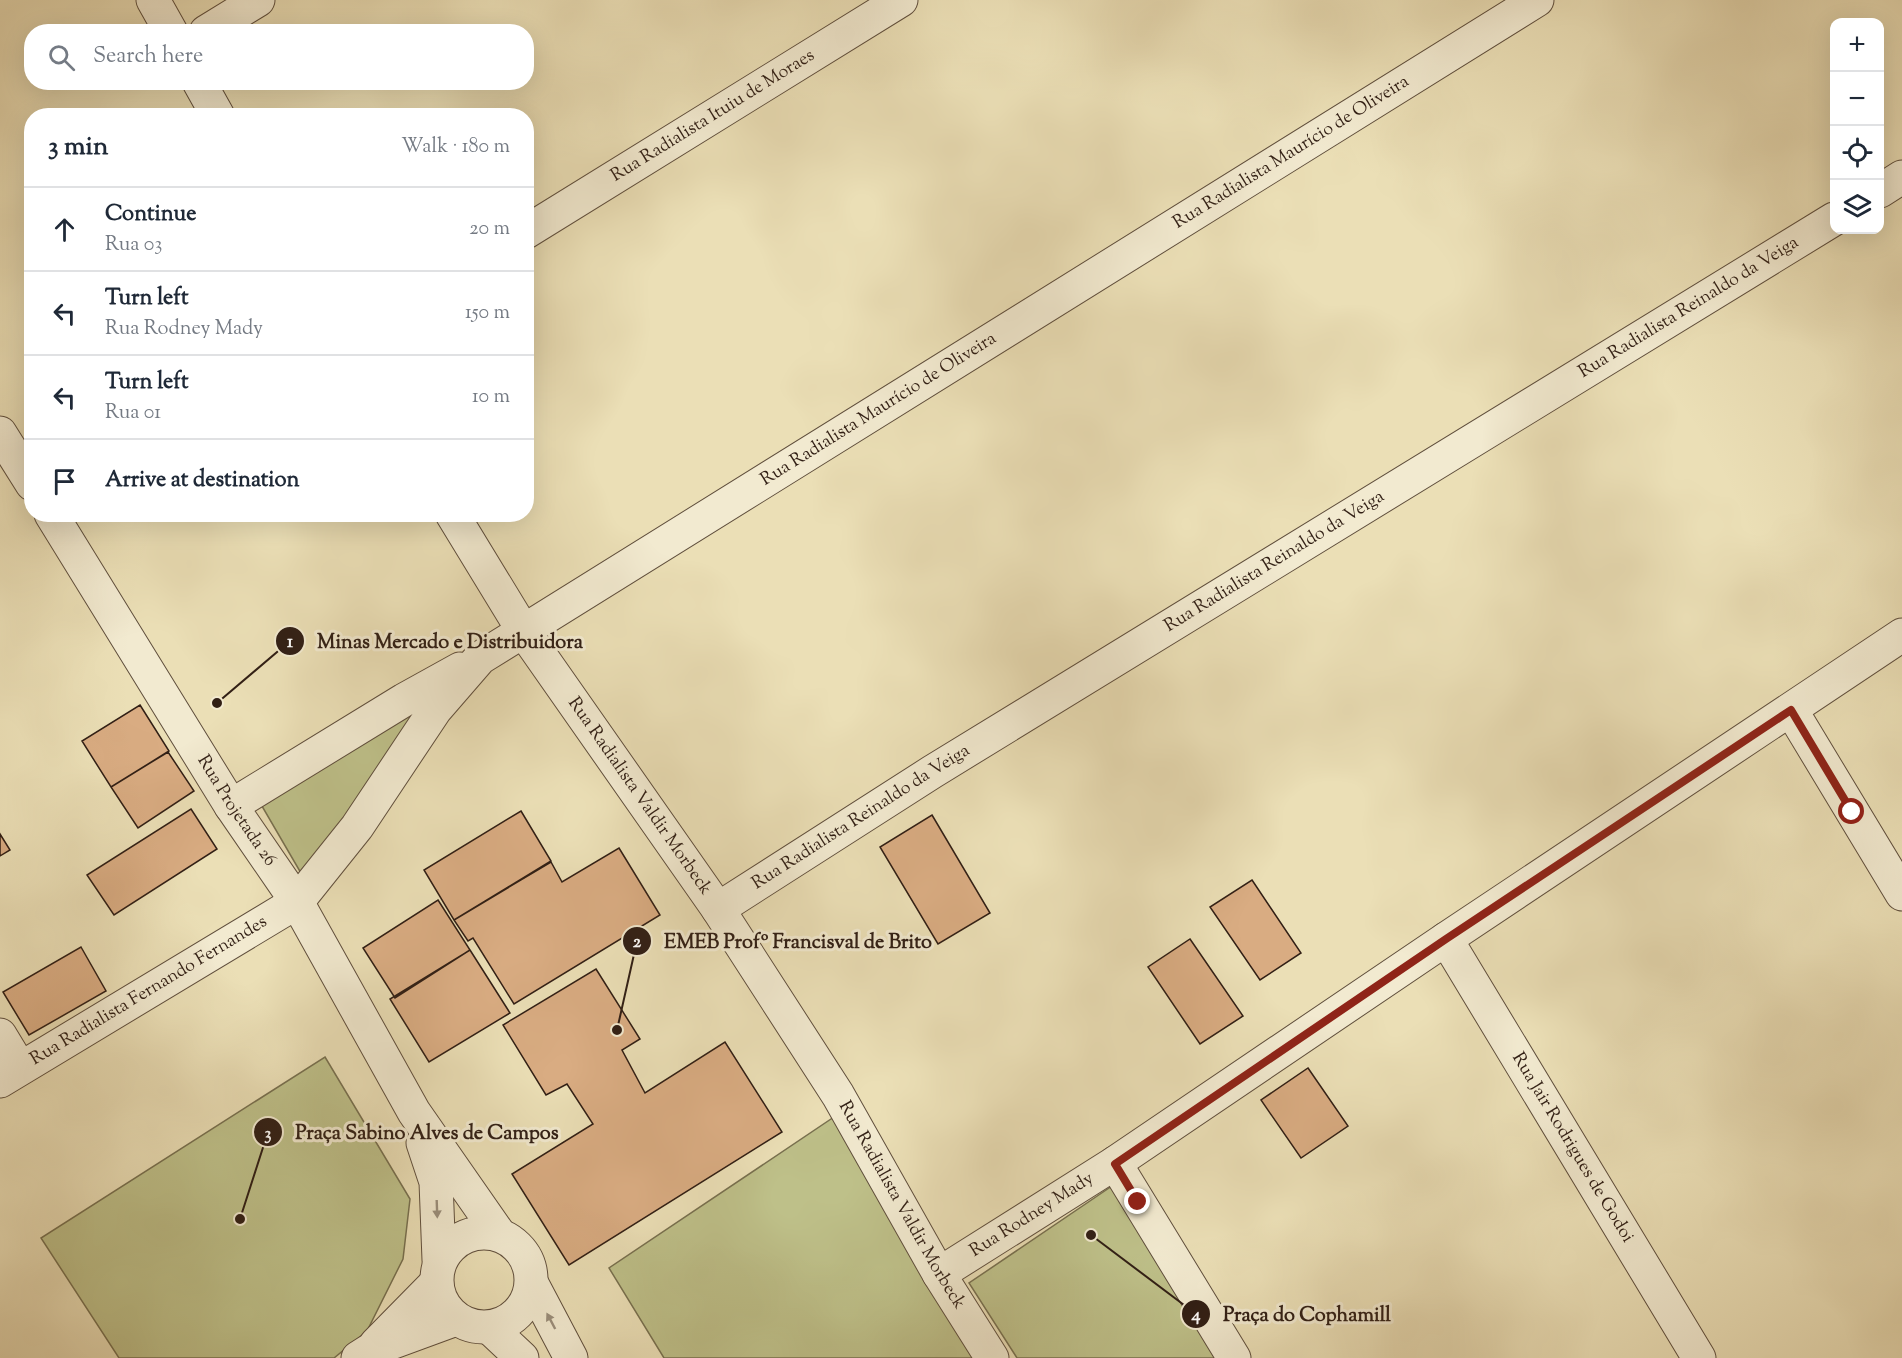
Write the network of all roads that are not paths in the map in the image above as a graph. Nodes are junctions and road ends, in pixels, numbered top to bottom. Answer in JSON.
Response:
{"nodes":[{"id":1,"x":153,"y":0,"type":"edge"},
{"id":2,"x":258,"y":0,"type":"edge"},
{"id":3,"x":901,"y":0,"type":"edge"},
{"id":4,"x":1537,"y":0,"type":"edge"},
{"id":5,"x":166,"y":24,"type":"edge"},
{"id":6,"x":219,"y":24,"type":"edge"},
{"id":7,"x":203,"y":90,"type":"edge"},
{"id":8,"x":214,"y":108,"type":"edge"},
{"id":9,"x":1902,"y":177,"type":"edge"},
{"id":10,"x":1884,"y":188,"type":"edge"},
{"id":11,"x":1830,"y":221,"type":"edge"},
{"id":12,"x":534,"y":227,"type":"edge"},
{"id":13,"x":0,"y":433,"type":"edge"},
{"id":14,"x":24,"y":471,"type":"edge"},
{"id":15,"x":56,"y":522,"type":"edge"},
{"id":16,"x":457,"y":522,"type":"edge"},
{"id":17,"x":524,"y":632,"type":"junction"},
{"id":18,"x":1902,"y":635,"type":"edge"},
{"id":19,"x":480,"y":658,"type":"junction"},
{"id":20,"x":1791,"y":710,"type":"junction"},
{"id":21,"x":231,"y":806,"type":"junction"},
{"id":22,"x":1902,"y":894,"type":"edge"},
{"id":23,"x":297,"y":902,"type":"junction"},
{"id":24,"x":718,"y":909,"type":"junction"},
{"id":25,"x":1446,"y":939,"type":"junction"},
{"id":26,"x":0,"y":1035,"type":"edge"},
{"id":27,"x":10,"y":1074,"type":"edge"},
{"id":28,"x":414,"y":1112,"type":"junction"},
{"id":29,"x":1115,"y":1164,"type":"junction"},
{"id":30,"x":499,"y":1234,"type":"junction"},
{"id":31,"x":437,"y":1272,"type":"junction"},
{"id":32,"x":939,"y":1274,"type":"junction"},
{"id":33,"x":532,"y":1284,"type":"junction"},
{"id":34,"x":456,"y":1319,"type":"junction"},
{"id":35,"x":490,"y":1328,"type":"junction"},
{"id":36,"x":363,"y":1354,"type":"edge"},
{"id":37,"x":522,"y":1358,"type":"edge"},
{"id":38,"x":571,"y":1358,"type":"edge"},
{"id":39,"x":992,"y":1358,"type":"edge"},
{"id":40,"x":1234,"y":1358,"type":"edge"},
{"id":41,"x":1699,"y":1358,"type":"edge"}],
"edges":[{"from":1,"to":5,"type":"street"},
{"from":2,"to":6,"type":"street"},
{"from":3,"to":12,"type":"street","name":"Rua Radialista Ituiu de Moraes"},
{"from":4,"to":17,"type":"street","name":"Rua Radialista Maurício de Oliveira"},
{"from":7,"to":8,"type":"street"},
{"from":9,"to":10,"type":"street"},
{"from":11,"to":24,"type":"street","name":"Rua Radialista Reinaldo da Veiga"},
{"from":13,"to":14,"type":"street"},
{"from":15,"to":21,"type":"street","name":"Rua Projetada 26"},
{"from":16,"to":17,"type":"street","name":"Rua Radialista Valdir Morbeck"},
{"from":17,"to":19,"type":"street","name":"Rua Radialista Maurício de Oliveira"},
{"from":17,"to":24,"type":"street","name":"Rua Radialista Valdir Morbeck"},
{"from":18,"to":20,"type":"street","name":"Rua Rodney Mady"},
{"from":19,"to":21,"type":"street"},
{"from":19,"to":23,"type":"street","name":"Rua Radialista Maurício de Oliveira"},
{"from":20,"to":22,"type":"street"},
{"from":20,"to":25,"type":"street","name":"Rua Rodney Mady"},
{"from":21,"to":23,"type":"street","name":"Rua Projetada 26"},
{"from":23,"to":27,"type":"street","name":"Rua Radialista Fernando Fernandes"},
{"from":23,"to":28,"type":"street","name":"Rua Projetada 26"},
{"from":24,"to":32,"type":"street","name":"Rua Radialista Valdir Morbeck"},
{"from":25,"to":29,"type":"street","name":"Rua Rodney Mady"},
{"from":25,"to":41,"type":"street","name":"Rua Jair Rodrigues de Godoi"},
{"from":26,"to":27,"type":"street"},
{"from":28,"to":30,"type":"street","name":"Rua Projetada 26"},
{"from":28,"to":31,"type":"street","name":"Rua Projetada 26","one_way":true},
{"from":29,"to":32,"type":"street","name":"Rua Rodney Mady"},
{"from":29,"to":40,"type":"street"},
{"from":30,"to":31,"type":"street"},
{"from":30,"to":33,"type":"street"},
{"from":31,"to":34,"type":"street"},
{"from":31,"to":36,"type":"street"},
{"from":32,"to":39,"type":"street","name":"Rua Radialista Valdir Morbeck"},
{"from":33,"to":35,"type":"street"},
{"from":38,"to":33,"type":"street","one_way":true},
{"from":34,"to":35,"type":"street"},
{"from":34,"to":36,"type":"street"},
{"from":35,"to":37,"type":"street"}]}
